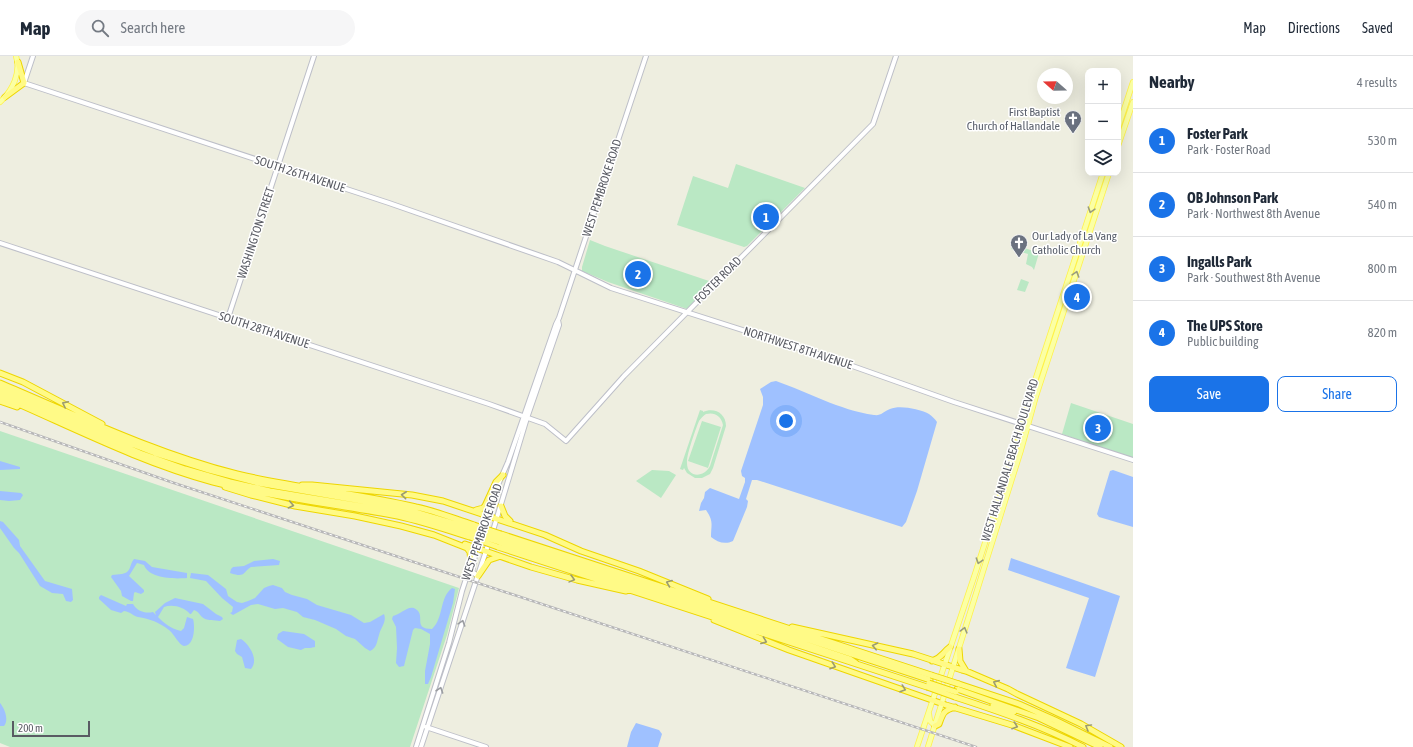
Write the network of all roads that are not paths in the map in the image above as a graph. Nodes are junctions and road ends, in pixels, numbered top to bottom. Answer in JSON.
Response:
{"nodes":[{"id":1,"x":16,"y":56,"type":"edge"},
{"id":2,"x":33,"y":56,"type":"edge"},
{"id":3,"x":314,"y":56,"type":"edge"},
{"id":4,"x":646,"y":56,"type":"edge"},
{"id":5,"x":896,"y":56,"type":"edge"},
{"id":6,"x":18,"y":62,"type":"junction"},
{"id":7,"x":1133,"y":82,"type":"edge"},
{"id":8,"x":24,"y":83,"type":"junction"},
{"id":9,"x":5,"y":97,"type":"junction"},
{"id":10,"x":0,"y":102,"type":"edge"},
{"id":11,"x":1133,"y":102,"type":"edge"},
{"id":12,"x":1121,"y":119,"type":"edge"},
{"id":13,"x":1120,"y":140,"type":"edge"},
{"id":14,"x":278,"y":166,"type":"junction"},
{"id":15,"x":1102,"y":176,"type":"edge"},
{"id":16,"x":1108,"y":176,"type":"edge"},
{"id":17,"x":0,"y":243,"type":"edge"},
{"id":18,"x":575,"y":271,"type":"junction"},
{"id":19,"x":686,"y":312,"type":"junction"},
{"id":20,"x":228,"y":318,"type":"junction"},
{"id":21,"x":1052,"y":328,"type":"junction"},
{"id":22,"x":1048,"y":339,"type":"junction"},
{"id":23,"x":1054,"y":342,"type":"junction"},
{"id":24,"x":1051,"y":351,"type":"junction"},
{"id":25,"x":0,"y":373,"type":"edge"},
{"id":26,"x":0,"y":383,"type":"edge"},
{"id":27,"x":0,"y":388,"type":"edge"},
{"id":28,"x":0,"y":392,"type":"edge"},
{"id":29,"x":0,"y":396,"type":"edge"},
{"id":30,"x":0,"y":401,"type":"edge"},
{"id":31,"x":37,"y":413,"type":"junction"},
{"id":32,"x":526,"y":417,"type":"junction"},
{"id":33,"x":1023,"y":424,"type":"junction"},
{"id":34,"x":1028,"y":426,"type":"junction"},
{"id":35,"x":111,"y":430,"type":"junction"},
{"id":36,"x":566,"y":440,"type":"joint"},
{"id":37,"x":1012,"y":458,"type":"junction"},
{"id":38,"x":1133,"y":460,"type":"edge"},
{"id":39,"x":503,"y":475,"type":"junction"},
{"id":40,"x":1006,"y":479,"type":"junction"},
{"id":41,"x":1012,"y":480,"type":"junction"},
{"id":42,"x":214,"y":482,"type":"junction"},
{"id":43,"x":290,"y":485,"type":"junction"},
{"id":44,"x":1005,"y":502,"type":"junction"},
{"id":45,"x":501,"y":506,"type":"junction"},
{"id":46,"x":473,"y":511,"type":"junction"},
{"id":47,"x":487,"y":515,"type":"junction"},
{"id":48,"x":497,"y":518,"type":"junction"},
{"id":49,"x":512,"y":523,"type":"junction"},
{"id":50,"x":472,"y":531,"type":"junction"},
{"id":51,"x":500,"y":540,"type":"junction"},
{"id":52,"x":451,"y":541,"type":"junction"},
{"id":53,"x":476,"y":548,"type":"junction"},
{"id":54,"x":485,"y":552,"type":"junction"},
{"id":55,"x":499,"y":557,"type":"junction"},
{"id":56,"x":471,"y":562,"type":"junction"},
{"id":57,"x":478,"y":576,"type":"junction"},
{"id":58,"x":644,"y":595,"type":"junction"},
{"id":59,"x":717,"y":605,"type":"junction"},
{"id":60,"x":703,"y":614,"type":"junction"},
{"id":61,"x":780,"y":626,"type":"junction"},
{"id":62,"x":789,"y":638,"type":"junction"},
{"id":63,"x":811,"y":641,"type":"junction"},
{"id":64,"x":950,"y":647,"type":"junction"},
{"id":65,"x":959,"y":649,"type":"junction"},
{"id":66,"x":932,"y":661,"type":"junction"},
{"id":67,"x":891,"y":663,"type":"junction"},
{"id":68,"x":944,"y":664,"type":"junction"},
{"id":69,"x":860,"y":666,"type":"junction"},
{"id":70,"x":954,"y":668,"type":"junction"},
{"id":71,"x":966,"y":671,"type":"junction"},
{"id":72,"x":929,"y":681,"type":"junction"},
{"id":73,"x":957,"y":691,"type":"junction"},
{"id":74,"x":932,"y":699,"type":"junction"},
{"id":75,"x":942,"y":703,"type":"junction"},
{"id":76,"x":955,"y":707,"type":"junction"},
{"id":77,"x":928,"y":711,"type":"junction"},
{"id":78,"x":935,"y":726,"type":"junction"},
{"id":79,"x":425,"y":727,"type":"junction"},
{"id":80,"x":917,"y":746,"type":"edge"},
{"id":81,"x":416,"y":747,"type":"edge"},
{"id":82,"x":421,"y":747,"type":"edge"},
{"id":83,"x":486,"y":747,"type":"edge"},
{"id":84,"x":928,"y":747,"type":"edge"},
{"id":85,"x":1070,"y":747,"type":"edge"},
{"id":86,"x":1083,"y":747,"type":"edge"},
{"id":87,"x":1092,"y":747,"type":"edge"},
{"id":88,"x":1100,"y":747,"type":"edge"},
{"id":89,"x":1110,"y":747,"type":"edge"},
{"id":90,"x":1121,"y":747,"type":"edge"}],
"edges":[{"from":1,"to":6,"type":"main road"},
{"from":2,"to":8,"type":"street"},
{"from":3,"to":14,"type":"street","name":"WASHINGTON STREET"},
{"from":4,"to":18,"type":"street","name":"WEST PEMBROKE ROAD"},
{"from":5,"to":19,"type":"street","name":"FOSTER ROAD"},
{"from":6,"to":8,"type":"highway"},
{"from":6,"to":9,"type":"main road"},
{"from":7,"to":12,"type":"main road"},
{"from":8,"to":9,"type":"highway"},
{"from":8,"to":14,"type":"street","name":"SOUTH 26TH AVENUE"},
{"from":9,"to":10,"type":"main road"},
{"from":11,"to":13,"type":"main road"},
{"from":14,"to":18,"type":"street","name":"SOUTH 26TH AVENUE"},
{"from":14,"to":20,"type":"street","name":"WASHINGTON STREET"},
{"from":15,"to":21,"type":"main road","name":"WEST HALLANDALE BEACH BOULEVARD","one_way":true},
{"from":23,"to":16,"type":"main road","name":"WEST HALLANDALE BEACH BOULEVARD","one_way":true},
{"from":17,"to":20,"type":"street","name":"SOUTH 28TH AVENUE"},
{"from":18,"to":19,"type":"street","name":"NORTHWEST 8TH AVENUE"},
{"from":18,"to":32,"type":"street","name":"WEST PEMBROKE ROAD"},
{"from":19,"to":33,"type":"street","name":"NORTHWEST 8TH AVENUE"},
{"from":19,"to":36,"type":"street","name":"FOSTER ROAD"},
{"from":20,"to":32,"type":"street","name":"SOUTH 28TH AVENUE"},
{"from":21,"to":22,"type":"main road","name":"WEST HALLANDALE BEACH BOULEVARD"},
{"from":21,"to":23,"type":"main road"},
{"from":22,"to":24,"type":"main road"},
{"from":22,"to":33,"type":"main road","name":"WEST HALLANDALE BEACH BOULEVARD"},
{"from":23,"to":24,"type":"main road","name":"WEST HALLANDALE BEACH BOULEVARD"},
{"from":24,"to":34,"type":"main road","name":"WEST HALLANDALE BEACH BOULEVARD"},
{"from":35,"to":25,"type":"highway","one_way":true},
{"from":26,"to":35,"type":"highway"},
{"from":27,"to":50,"type":"highway"},
{"from":28,"to":50,"type":"highway"},
{"from":29,"to":31,"type":"highway"},
{"from":30,"to":31,"type":"highway"},
{"from":31,"to":42,"type":"highway"},
{"from":32,"to":36,"type":"street","name":"SOUTH 28TH AVENUE"},
{"from":32,"to":39,"type":"street","name":"WEST PEMBROKE ROAD"},
{"from":32,"to":45,"type":"street","name":"WEST PEMBROKE ROAD"},
{"from":33,"to":34,"type":"street","name":"NORTHWEST 8TH AVENUE"},
{"from":33,"to":37,"type":"main road","name":"WEST HALLANDALE BEACH BOULEVARD"},
{"from":34,"to":38,"type":"street","name":"NORTHWEST 8TH AVENUE"},
{"from":34,"to":41,"type":"main road","name":"WEST HALLANDALE BEACH BOULEVARD"},
{"from":35,"to":43,"type":"highway"},
{"from":37,"to":40,"type":"main road","name":"WEST HALLANDALE BEACH BOULEVARD"},
{"from":37,"to":41,"type":"main road"},
{"from":39,"to":46,"type":"highway"},
{"from":39,"to":47,"type":"street","name":"WEST PEMBROKE ROAD"},
{"from":40,"to":44,"type":"main road"},
{"from":40,"to":64,"type":"main road","name":"WEST HALLANDALE BEACH BOULEVARD","one_way":true},
{"from":41,"to":44,"type":"main road","name":"WEST HALLANDALE BEACH BOULEVARD"},
{"from":42,"to":50,"type":"highway"},
{"from":42,"to":52,"type":"highway","one_way":true},
{"from":46,"to":43,"type":"highway","one_way":true},
{"from":43,"to":50,"type":"highway"},
{"from":65,"to":44,"type":"main road","name":"WEST HALLANDALE BEACH BOULEVARD","one_way":true},
{"from":45,"to":48,"type":"street","name":"WEST PEMBROKE ROAD"},
{"from":45,"to":49,"type":"highway"},
{"from":46,"to":47,"type":"highway"},
{"from":47,"to":48,"type":"highway"},
{"from":47,"to":53,"type":"street","name":"WEST PEMBROKE ROAD"},
{"from":48,"to":49,"type":"highway"},
{"from":48,"to":54,"type":"street","name":"WEST PEMBROKE ROAD"},
{"from":59,"to":49,"type":"highway","one_way":true},
{"from":50,"to":51,"type":"highway","bridge":true},
{"from":50,"to":51,"type":"highway","bridge":true},
{"from":51,"to":58,"type":"highway"},
{"from":51,"to":59,"type":"highway"},
{"from":51,"to":62,"type":"highway"},
{"from":51,"to":63,"type":"highway"},
{"from":52,"to":53,"type":"highway"},
{"from":52,"to":56,"type":"highway"},
{"from":53,"to":54,"type":"highway"},
{"from":53,"to":56,"type":"street","name":"WEST PEMBROKE ROAD"},
{"from":53,"to":57,"type":"street"},
{"from":54,"to":55,"type":"highway"},
{"from":54,"to":57,"type":"street","name":"WEST PEMBROKE ROAD"},
{"from":55,"to":57,"type":"highway"},
{"from":55,"to":58,"type":"highway","one_way":true},
{"from":56,"to":79,"type":"street","name":"WEST PEMBROKE ROAD"},
{"from":79,"to":57,"type":"street","name":"WEST PEMBROKE ROAD","one_way":true},
{"from":58,"to":60,"type":"highway"},
{"from":59,"to":61,"type":"highway"},
{"from":60,"to":69,"type":"highway"},
{"from":60,"to":74,"type":"highway","one_way":true},
{"from":66,"to":61,"type":"highway","one_way":true},
{"from":61,"to":67,"type":"highway"},
{"from":62,"to":69,"type":"highway"},
{"from":62,"to":72,"type":"highway"},
{"from":63,"to":67,"type":"highway"},
{"from":63,"to":72,"type":"highway"},
{"from":64,"to":66,"type":"highway"},
{"from":64,"to":68,"type":"main road","name":"WEST HALLANDALE BEACH BOULEVARD"},
{"from":65,"to":70,"type":"main road","name":"WEST HALLANDALE BEACH BOULEVARD"},
{"from":65,"to":71,"type":"highway"},
{"from":66,"to":68,"type":"highway"},
{"from":67,"to":72,"type":"highway"},
{"from":68,"to":70,"type":"highway"},
{"from":68,"to":74,"type":"main road","name":"WEST HALLANDALE BEACH BOULEVARD"},
{"from":69,"to":72,"type":"highway"},
{"from":70,"to":71,"type":"highway"},
{"from":70,"to":75,"type":"main road","name":"WEST HALLANDALE BEACH BOULEVARD"},
{"from":90,"to":71,"type":"highway","one_way":true},
{"from":72,"to":73,"type":"highway","bridge":true},
{"from":72,"to":73,"type":"highway","bridge":true},
{"from":73,"to":86,"type":"highway"},
{"from":73,"to":87,"type":"highway"},
{"from":73,"to":88,"type":"highway"},
{"from":73,"to":89,"type":"highway"},
{"from":74,"to":75,"type":"highway"},
{"from":74,"to":77,"type":"main road","name":"WEST HALLANDALE BEACH BOULEVARD"},
{"from":75,"to":76,"type":"highway"},
{"from":75,"to":78,"type":"main road","name":"WEST HALLANDALE BEACH BOULEVARD"},
{"from":76,"to":78,"type":"highway"},
{"from":76,"to":85,"type":"highway","one_way":true},
{"from":77,"to":78,"type":"main road"},
{"from":77,"to":80,"type":"main road","name":"WEST HALLANDALE BEACH BOULEVARD"},
{"from":78,"to":84,"type":"main road","name":"WEST HALLANDALE BEACH BOULEVARD"},
{"from":79,"to":81,"type":"street","name":"WEST PEMBROKE ROAD"},
{"from":79,"to":82,"type":"street","name":"WEST PEMBROKE ROAD"},
{"from":79,"to":83,"type":"street"}]}
